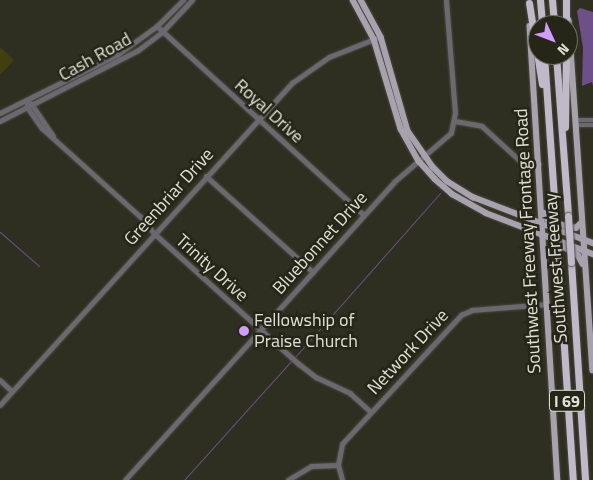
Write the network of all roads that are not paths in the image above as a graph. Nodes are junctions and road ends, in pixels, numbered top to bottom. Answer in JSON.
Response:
{"nodes":[{"id":1,"x":183,"y":0,"type":"edge"},
{"id":2,"x":192,"y":0,"type":"edge"},
{"id":3,"x":354,"y":0,"type":"edge"},
{"id":4,"x":361,"y":0,"type":"edge"},
{"id":5,"x":446,"y":0,"type":"edge"},
{"id":6,"x":540,"y":0,"type":"edge"},
{"id":7,"x":552,"y":0,"type":"edge"},
{"id":8,"x":567,"y":0,"type":"edge"},
{"id":9,"x":529,"y":2,"type":"edge"},
{"id":10,"x":541,"y":15,"type":"edge"},
{"id":11,"x":553,"y":15,"type":"edge"},
{"id":12,"x":566,"y":15,"type":"edge"},
{"id":13,"x":157,"y":26,"type":"junction"},
{"id":14,"x":162,"y":32,"type":"junction"},
{"id":15,"x":381,"y":37,"type":"junction"},
{"id":16,"x":374,"y":39,"type":"junction"},
{"id":17,"x":121,"y":53,"type":"junction"},
{"id":18,"x":124,"y":59,"type":"junction"},
{"id":19,"x":545,"y":65,"type":"edge"},
{"id":20,"x":557,"y":65,"type":"edge"},
{"id":21,"x":566,"y":65,"type":"edge"},
{"id":22,"x":90,"y":69,"type":"junction"},
{"id":23,"x":93,"y":75,"type":"junction"},
{"id":24,"x":547,"y":91,"type":"junction"},
{"id":25,"x":398,"y":99,"type":"junction"},
{"id":26,"x":27,"y":100,"type":"junction"},
{"id":27,"x":391,"y":101,"type":"junction"},
{"id":28,"x":34,"y":105,"type":"junction"},
{"id":29,"x":28,"y":108,"type":"junction"},
{"id":30,"x":0,"y":113,"type":"edge"},
{"id":31,"x":258,"y":119,"type":"junction"},
{"id":32,"x":593,"y":120,"type":"edge"},
{"id":33,"x":0,"y":121,"type":"edge"},
{"id":34,"x":455,"y":121,"type":"junction"},
{"id":35,"x":577,"y":122,"type":"junction"},
{"id":36,"x":593,"y":124,"type":"edge"},
{"id":37,"x":405,"y":131,"type":"junction"},
{"id":38,"x":54,"y":137,"type":"junction"},
{"id":39,"x":422,"y":159,"type":"junction"},
{"id":40,"x":539,"y":164,"type":"junction"},
{"id":41,"x":564,"y":164,"type":"junction"},
{"id":42,"x":206,"y":176,"type":"junction"},
{"id":43,"x":492,"y":205,"type":"junction"},
{"id":44,"x":472,"y":207,"type":"junction"},
{"id":45,"x":508,"y":211,"type":"junction"},
{"id":46,"x":542,"y":212,"type":"junction"},
{"id":47,"x":486,"y":213,"type":"junction"},
{"id":48,"x":364,"y":214,"type":"junction"},
{"id":49,"x":544,"y":222,"type":"junction"},
{"id":50,"x":582,"y":222,"type":"junction"},
{"id":51,"x":155,"y":234,"type":"junction"},
{"id":52,"x":544,"y":234,"type":"junction"},
{"id":53,"x":583,"y":239,"type":"junction"},
{"id":54,"x":593,"y":243,"type":"edge"},
{"id":55,"x":583,"y":250,"type":"junction"},
{"id":56,"x":593,"y":254,"type":"edge"},
{"id":57,"x":545,"y":256,"type":"junction"},
{"id":58,"x":584,"y":266,"type":"junction"},
{"id":59,"x":312,"y":272,"type":"junction"},
{"id":60,"x":547,"y":304,"type":"junction"},
{"id":61,"x":260,"y":330,"type":"junction"},
{"id":62,"x":593,"y":370,"type":"edge"},
{"id":63,"x":0,"y":380,"type":"edge"},
{"id":64,"x":12,"y":392,"type":"junction"},
{"id":65,"x":0,"y":405,"type":"edge"},
{"id":66,"x":371,"y":412,"type":"junction"},
{"id":67,"x":338,"y":464,"type":"junction"},
{"id":68,"x":125,"y":480,"type":"edge"},
{"id":69,"x":288,"y":480,"type":"edge"},
{"id":70,"x":342,"y":480,"type":"edge"},
{"id":71,"x":558,"y":480,"type":"edge"},
{"id":72,"x":573,"y":480,"type":"edge"},
{"id":73,"x":585,"y":480,"type":"edge"}],
"edges":[{"from":1,"to":13,"type":"street","name":"Cash Road"},
{"from":2,"to":14,"type":"street","name":"Cash Road"},
{"from":3,"to":16,"type":"main road"},
{"from":4,"to":15,"type":"main road"},
{"from":5,"to":34,"type":"street"},
{"from":6,"to":10,"type":"highway"},
{"from":7,"to":11,"type":"highway"},
{"from":8,"to":12,"type":"highway"},
{"from":8,"to":35,"type":"main road"},
{"from":9,"to":24,"type":"highway"},
{"from":9,"to":40,"type":"main road","name":"Southwest Freeway Frontage Road"},
{"from":13,"to":14,"type":"street","name":"Royal Drive"},
{"from":13,"to":17,"type":"street","name":"Cash Road"},
{"from":14,"to":18,"type":"street","name":"Cash Road"},
{"from":14,"to":31,"type":"street","name":"Royal Drive"},
{"from":15,"to":16,"type":"street","name":"Greenbriar Drive"},
{"from":15,"to":25,"type":"main road"},
{"from":16,"to":27,"type":"main road"},
{"from":16,"to":31,"type":"street","name":"Greenbriar Drive"},
{"from":17,"to":18,"type":"street"},
{"from":17,"to":22,"type":"street","name":"Cash Road"},
{"from":18,"to":23,"type":"street","name":"Cash Road"},
{"from":19,"to":24,"type":"highway","name":"Southwest Freeway","number":"I 69"},
{"from":20,"to":41,"type":"highway","name":"Southwest Freeway","number":"I 69"},
{"from":21,"to":41,"type":"highway"},
{"from":22,"to":23,"type":"street"},
{"from":22,"to":26,"type":"street","name":"Cash Road"},
{"from":23,"to":28,"type":"street","name":"Cash Road"},
{"from":24,"to":72,"type":"highway","name":"Southwest Freeway","number":"I 69","bridge":true},
{"from":25,"to":27,"type":"main road"},
{"from":25,"to":37,"type":"main road"},
{"from":26,"to":28,"type":"street","name":"Trinity Drive"},
{"from":26,"to":29,"type":"street","name":"Trinity Drive"},
{"from":26,"to":30,"type":"street","name":"Cash Road"},
{"from":27,"to":37,"type":"main road"},
{"from":28,"to":29,"type":"street","name":"Cash Road"},
{"from":28,"to":38,"type":"street","name":"Trinity Drive"},
{"from":29,"to":33,"type":"street","name":"Cash Road"},
{"from":29,"to":38,"type":"street","name":"Trinity Drive"},
{"from":31,"to":42,"type":"street","name":"Greenbriar Drive"},
{"from":31,"to":48,"type":"street","name":"Royal Drive"},
{"from":32,"to":35,"type":"street"},
{"from":34,"to":39,"type":"street","name":"Bluebonnet Drive"},
{"from":34,"to":40,"type":"street"},
{"from":35,"to":36,"type":"street"},
{"from":35,"to":50,"type":"main road"},
{"from":37,"to":39,"type":"main road"},
{"from":38,"to":51,"type":"street","name":"Trinity Drive"},
{"from":39,"to":43,"type":"main road"},
{"from":39,"to":44,"type":"main road"},
{"from":39,"to":48,"type":"street","name":"Bluebonnet Drive"},
{"from":40,"to":46,"type":"main road","name":"Southwest Freeway Frontage Road"},
{"from":41,"to":73,"type":"highway","name":"Southwest Freeway","number":"I 69","bridge":true},
{"from":42,"to":51,"type":"street","name":"Greenbriar Drive"},
{"from":42,"to":59,"type":"street"},
{"from":43,"to":44,"type":"main road"},
{"from":43,"to":45,"type":"main road"},
{"from":44,"to":47,"type":"main road"},
{"from":45,"to":47,"type":"main road"},
{"from":45,"to":49,"type":"main road"},
{"from":46,"to":49,"type":"main road","name":"Southwest Freeway Frontage Road"},
{"from":46,"to":50,"type":"main road"},
{"from":47,"to":52,"type":"main road"},
{"from":48,"to":59,"type":"street","name":"Bluebonnet Drive"},
{"from":49,"to":52,"type":"main road","name":"Southwest Freeway Frontage Road"},
{"from":49,"to":53,"type":"main road"},
{"from":50,"to":53,"type":"main road"},
{"from":51,"to":61,"type":"street","name":"Trinity Drive"},
{"from":51,"to":64,"type":"street","name":"Greenbriar Drive"},
{"from":52,"to":55,"type":"main road"},
{"from":52,"to":57,"type":"main road","name":"Southwest Freeway Frontage Road"},
{"from":53,"to":54,"type":"main road"},
{"from":53,"to":55,"type":"main road"},
{"from":55,"to":56,"type":"main road"},
{"from":55,"to":58,"type":"main road"},
{"from":57,"to":58,"type":"main road"},
{"from":57,"to":60,"type":"main road","name":"Southwest Freeway Frontage Road"},
{"from":58,"to":62,"type":"main road"},
{"from":59,"to":61,"type":"street","name":"Bluebonnet Drive"},
{"from":60,"to":66,"type":"street","name":"Network Drive"},
{"from":60,"to":71,"type":"main road","name":"Southwest Freeway Frontage Road"},
{"from":61,"to":66,"type":"street","name":"Trinity Drive"},
{"from":61,"to":68,"type":"street","name":"Bluebonnet Drive"},
{"from":63,"to":64,"type":"street"},
{"from":64,"to":65,"type":"street","name":"Greenbriar Drive"},
{"from":66,"to":67,"type":"street","name":"Network Drive"},
{"from":67,"to":69,"type":"street"},
{"from":67,"to":70,"type":"street"}]}
